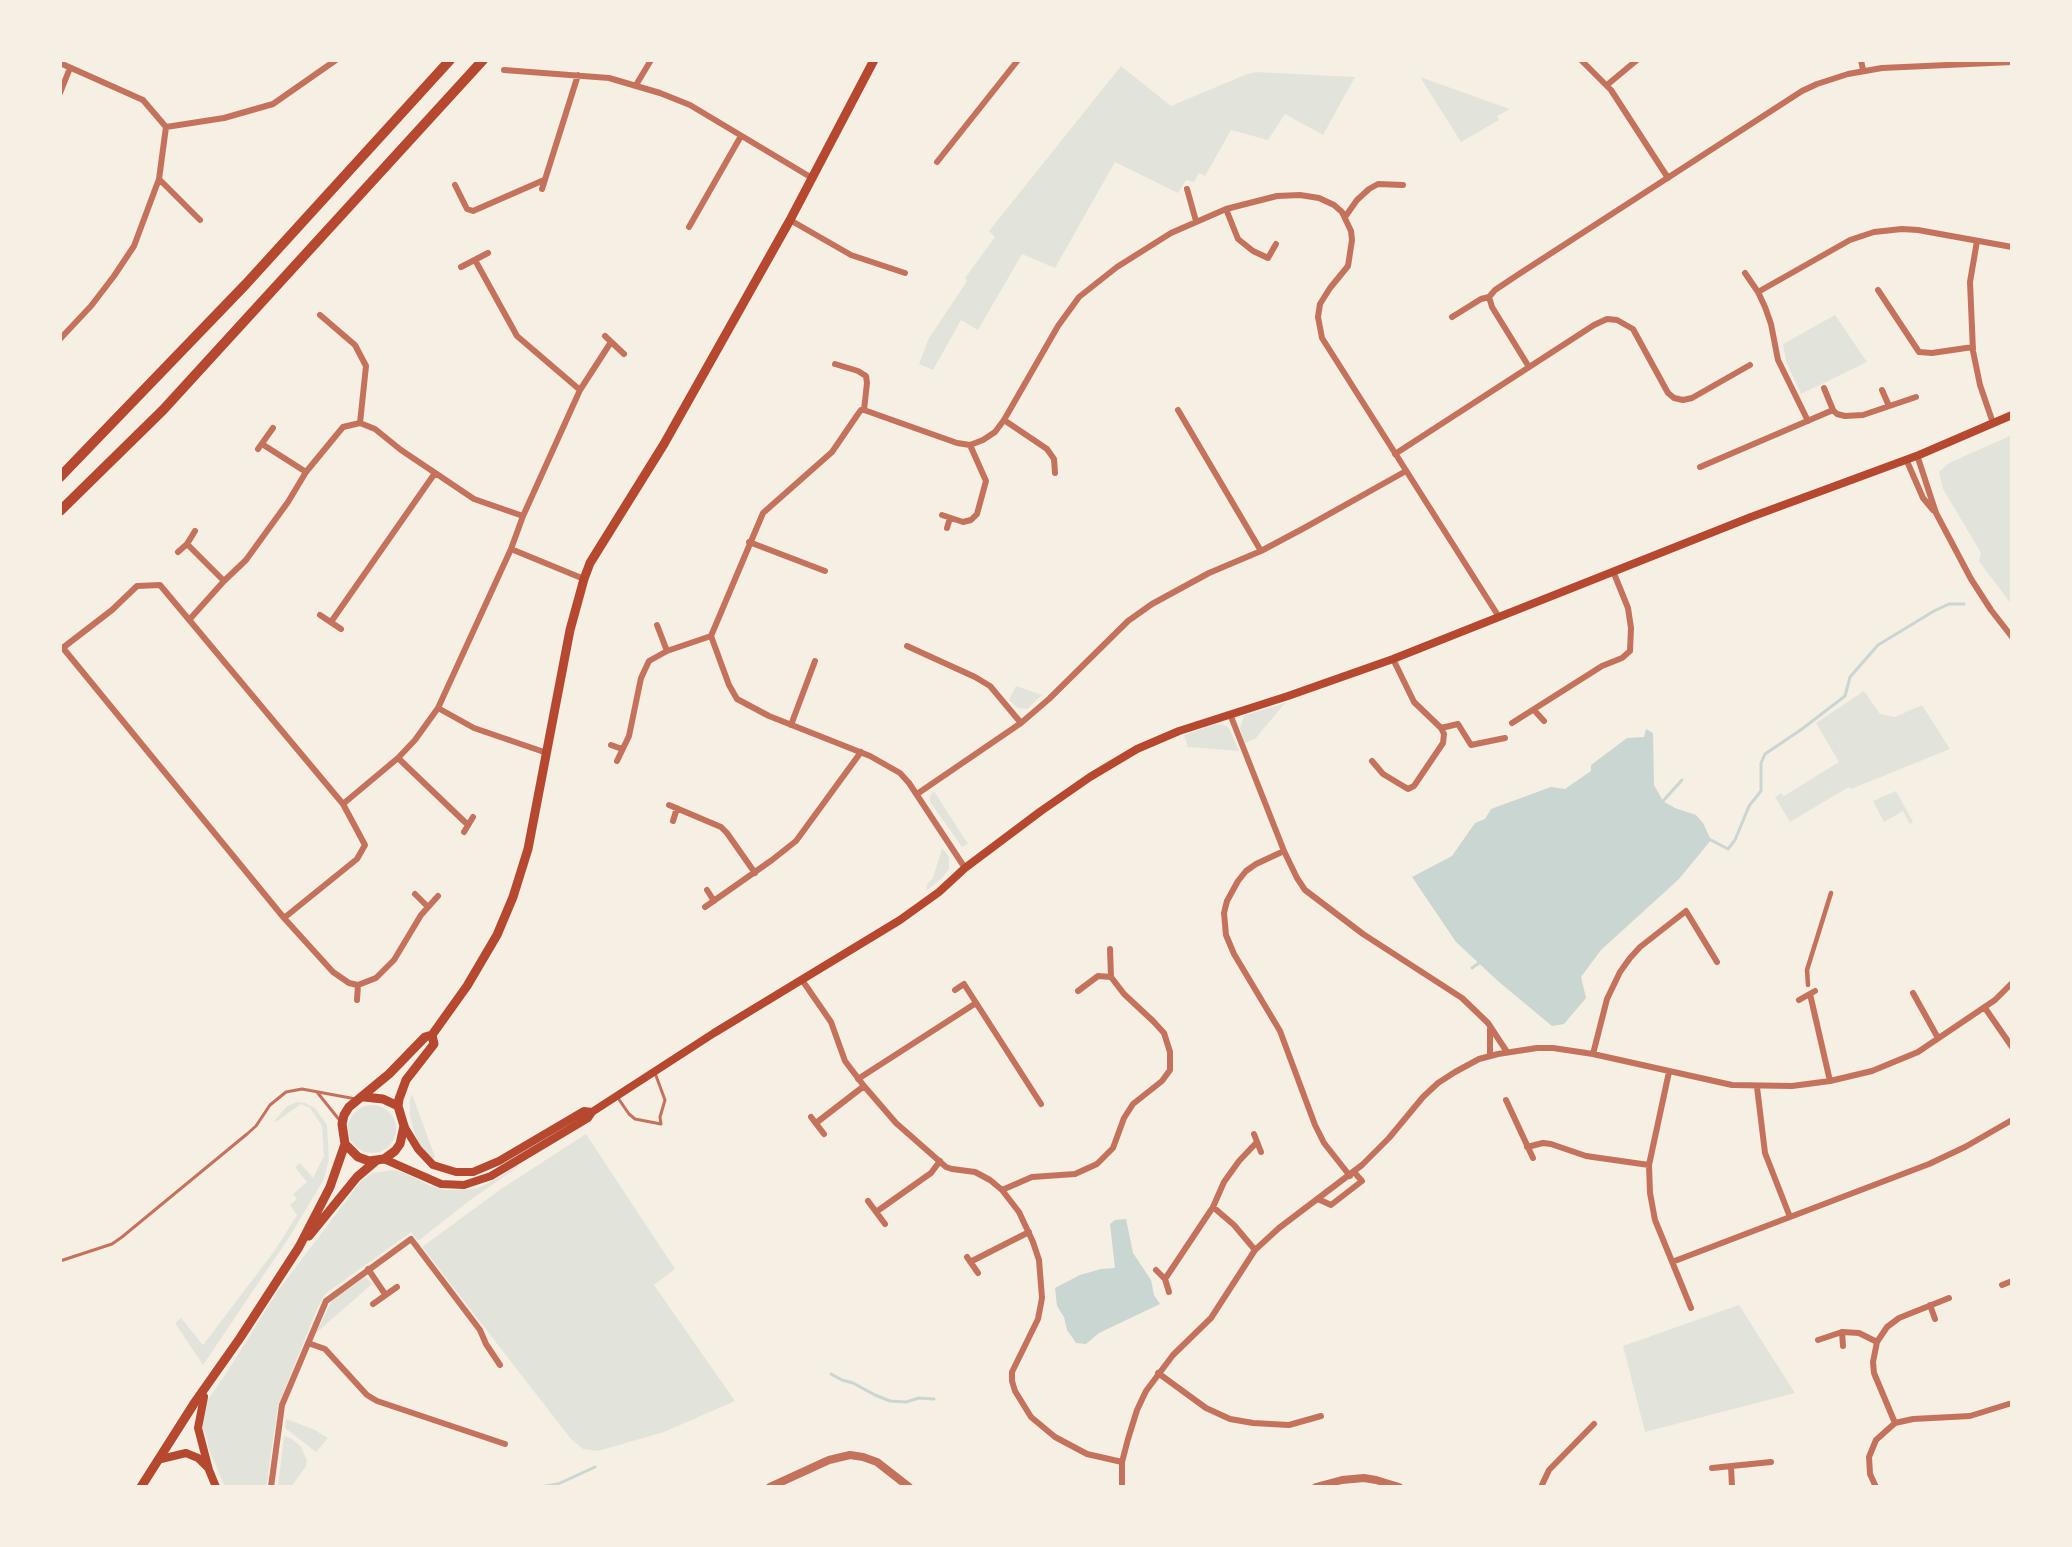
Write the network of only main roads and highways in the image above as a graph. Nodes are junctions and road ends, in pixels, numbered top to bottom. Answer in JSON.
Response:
{"nodes":[{"id":1,"x":450,"y":60,"type":"edge"},
{"id":2,"x":483,"y":60,"type":"edge"},
{"id":3,"x":874,"y":60,"type":"edge"},
{"id":4,"x":2012,"y":415,"type":"edge"},
{"id":5,"x":60,"y":477,"type":"edge"},
{"id":6,"x":60,"y":511,"type":"edge"},
{"id":7,"x":432,"y":1035,"type":"junction"},
{"id":8,"x":361,"y":1098,"type":"junction"},
{"id":9,"x":398,"y":1106,"type":"junction"},
{"id":10,"x":592,"y":1112,"type":"junction"},
{"id":11,"x":404,"y":1126,"type":"junction"},
{"id":12,"x":345,"y":1144,"type":"junction"},
{"id":13,"x":380,"y":1160,"type":"junction"},
{"id":14,"x":299,"y":1247,"type":"junction"},
{"id":15,"x":222,"y":1363,"type":"junction"},
{"id":16,"x":204,"y":1397,"type":"junction"},
{"id":17,"x":185,"y":1419,"type":"junction"},
{"id":18,"x":160,"y":1459,"type":"junction"},
{"id":19,"x":208,"y":1469,"type":"junction"},
{"id":20,"x":141,"y":1487,"type":"edge"},
{"id":21,"x":216,"y":1487,"type":"edge"}],
"edges":[{"from":1,"to":5,"type":"highway"},
{"from":2,"to":6,"type":"highway"},
{"from":3,"to":7,"type":"main road"},
{"from":4,"to":10,"type":"main road"},
{"from":7,"to":8,"type":"main road"},
{"from":7,"to":9,"type":"main road"},
{"from":8,"to":9,"type":"main road"},
{"from":8,"to":12,"type":"main road"},
{"from":9,"to":11,"type":"main road"},
{"from":10,"to":11,"type":"main road"},
{"from":10,"to":13,"type":"main road"},
{"from":11,"to":13,"type":"main road"},
{"from":12,"to":13,"type":"main road"},
{"from":12,"to":14,"type":"main road"},
{"from":13,"to":14,"type":"main road"},
{"from":14,"to":15,"type":"main road"},
{"from":15,"to":16,"type":"main road"},
{"from":15,"to":17,"type":"main road"},
{"from":16,"to":17,"type":"main road"},
{"from":16,"to":19,"type":"main road"},
{"from":17,"to":18,"type":"main road"},
{"from":18,"to":19,"type":"main road"},
{"from":18,"to":20,"type":"main road"},
{"from":19,"to":21,"type":"main road"}]}
